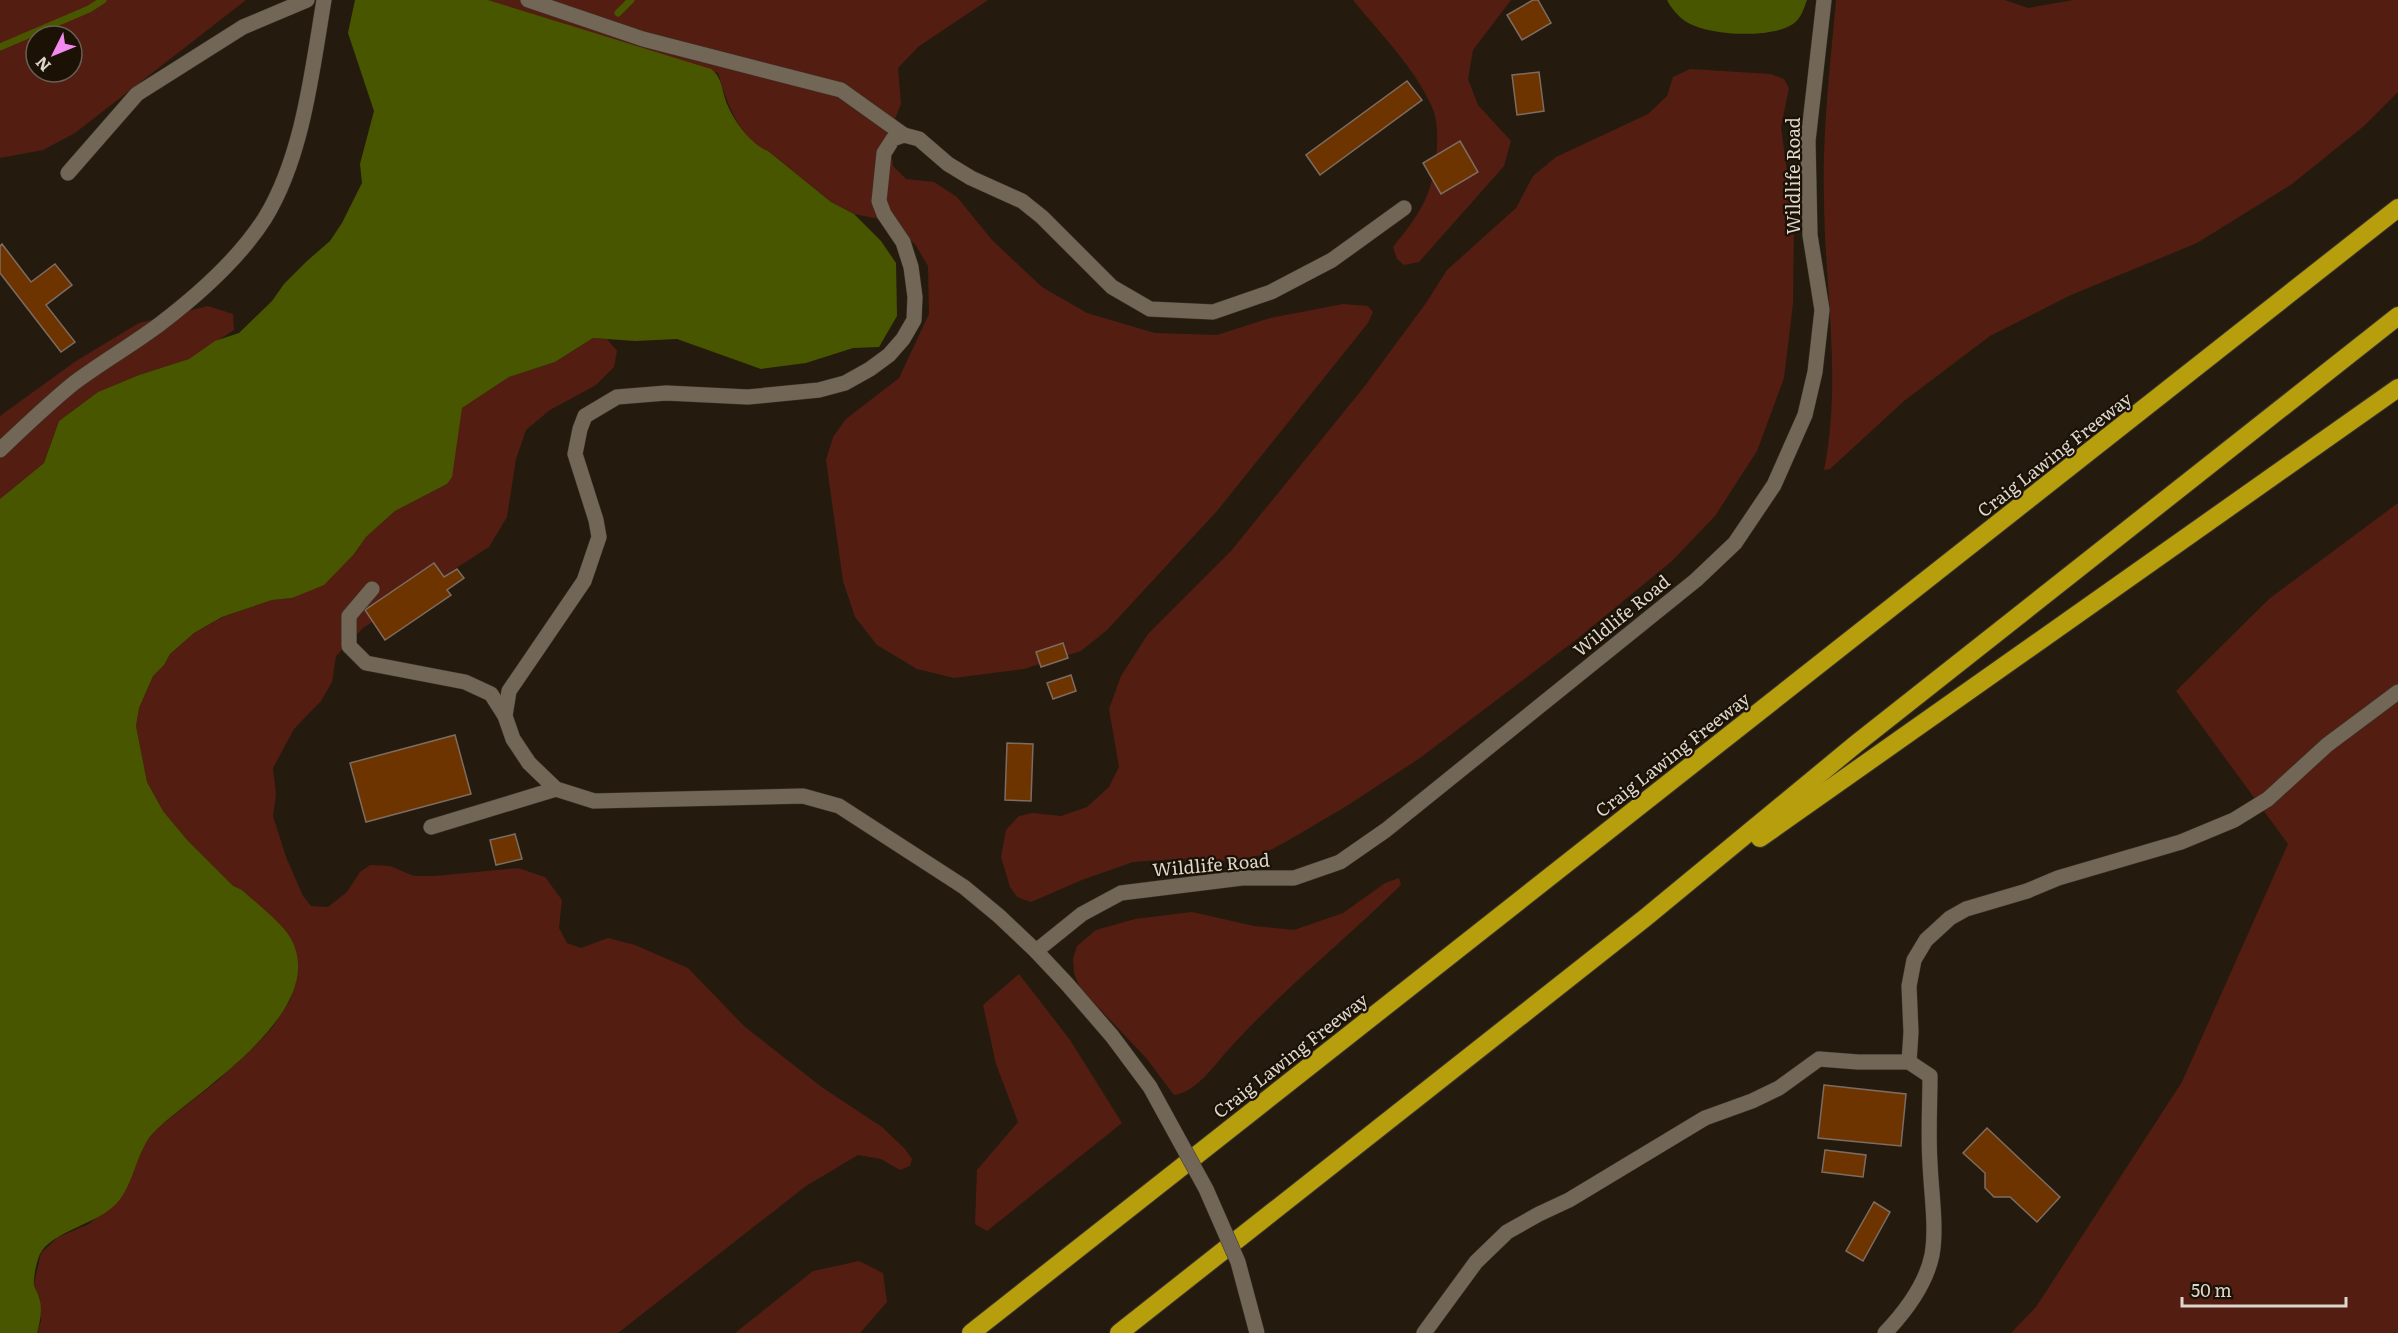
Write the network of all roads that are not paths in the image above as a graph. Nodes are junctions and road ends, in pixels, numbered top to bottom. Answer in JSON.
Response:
{"nodes":[{"id":1,"x":307,"y":0,"type":"edge"},
{"id":2,"x":324,"y":0,"type":"edge"},
{"id":3,"x":528,"y":0,"type":"edge"},
{"id":4,"x":1824,"y":0,"type":"edge"},
{"id":5,"x":904,"y":135,"type":"junction"},
{"id":6,"x":68,"y":173,"type":"dead end"},
{"id":7,"x":1404,"y":208,"type":"dead end"},
{"id":8,"x":2398,"y":208,"type":"edge"},
{"id":9,"x":2398,"y":316,"type":"edge"},
{"id":10,"x":2398,"y":388,"type":"edge"},
{"id":11,"x":0,"y":450,"type":"edge"},
{"id":12,"x":372,"y":589,"type":"dead end"},
{"id":13,"x":2398,"y":692,"type":"edge"},
{"id":14,"x":505,"y":716,"type":"junction"},
{"id":15,"x":556,"y":789,"type":"junction"},
{"id":16,"x":430,"y":827,"type":"dead end"},
{"id":17,"x":1645,"y":918,"type":"junction"},
{"id":18,"x":1036,"y":951,"type":"junction"},
{"id":19,"x":1909,"y":1062,"type":"junction"},
{"id":20,"x":971,"y":1333,"type":"edge"},
{"id":21,"x":1119,"y":1333,"type":"edge"},
{"id":22,"x":1257,"y":1333,"type":"edge"},
{"id":23,"x":1424,"y":1333,"type":"edge"},
{"id":24,"x":1885,"y":1333,"type":"edge"}],
"edges":[{"from":1,"to":6,"type":"street"},
{"from":2,"to":11,"type":"street"},
{"from":3,"to":5,"type":"street"},
{"from":4,"to":18,"type":"street","name":"Wildlife Road"},
{"from":5,"to":7,"type":"street"},
{"from":5,"to":14,"type":"street"},
{"from":8,"to":20,"type":"highway","name":"Craig Lawing Freeway"},
{"from":9,"to":17,"type":"highway"},
{"from":10,"to":17,"type":"highway"},
{"from":12,"to":14,"type":"street"},
{"from":13,"to":19,"type":"street"},
{"from":14,"to":15,"type":"street"},
{"from":15,"to":16,"type":"street"},
{"from":15,"to":18,"type":"street"},
{"from":17,"to":21,"type":"highway"},
{"from":18,"to":22,"type":"street","bridge":true},
{"from":19,"to":23,"type":"street"},
{"from":19,"to":24,"type":"street"}]}
